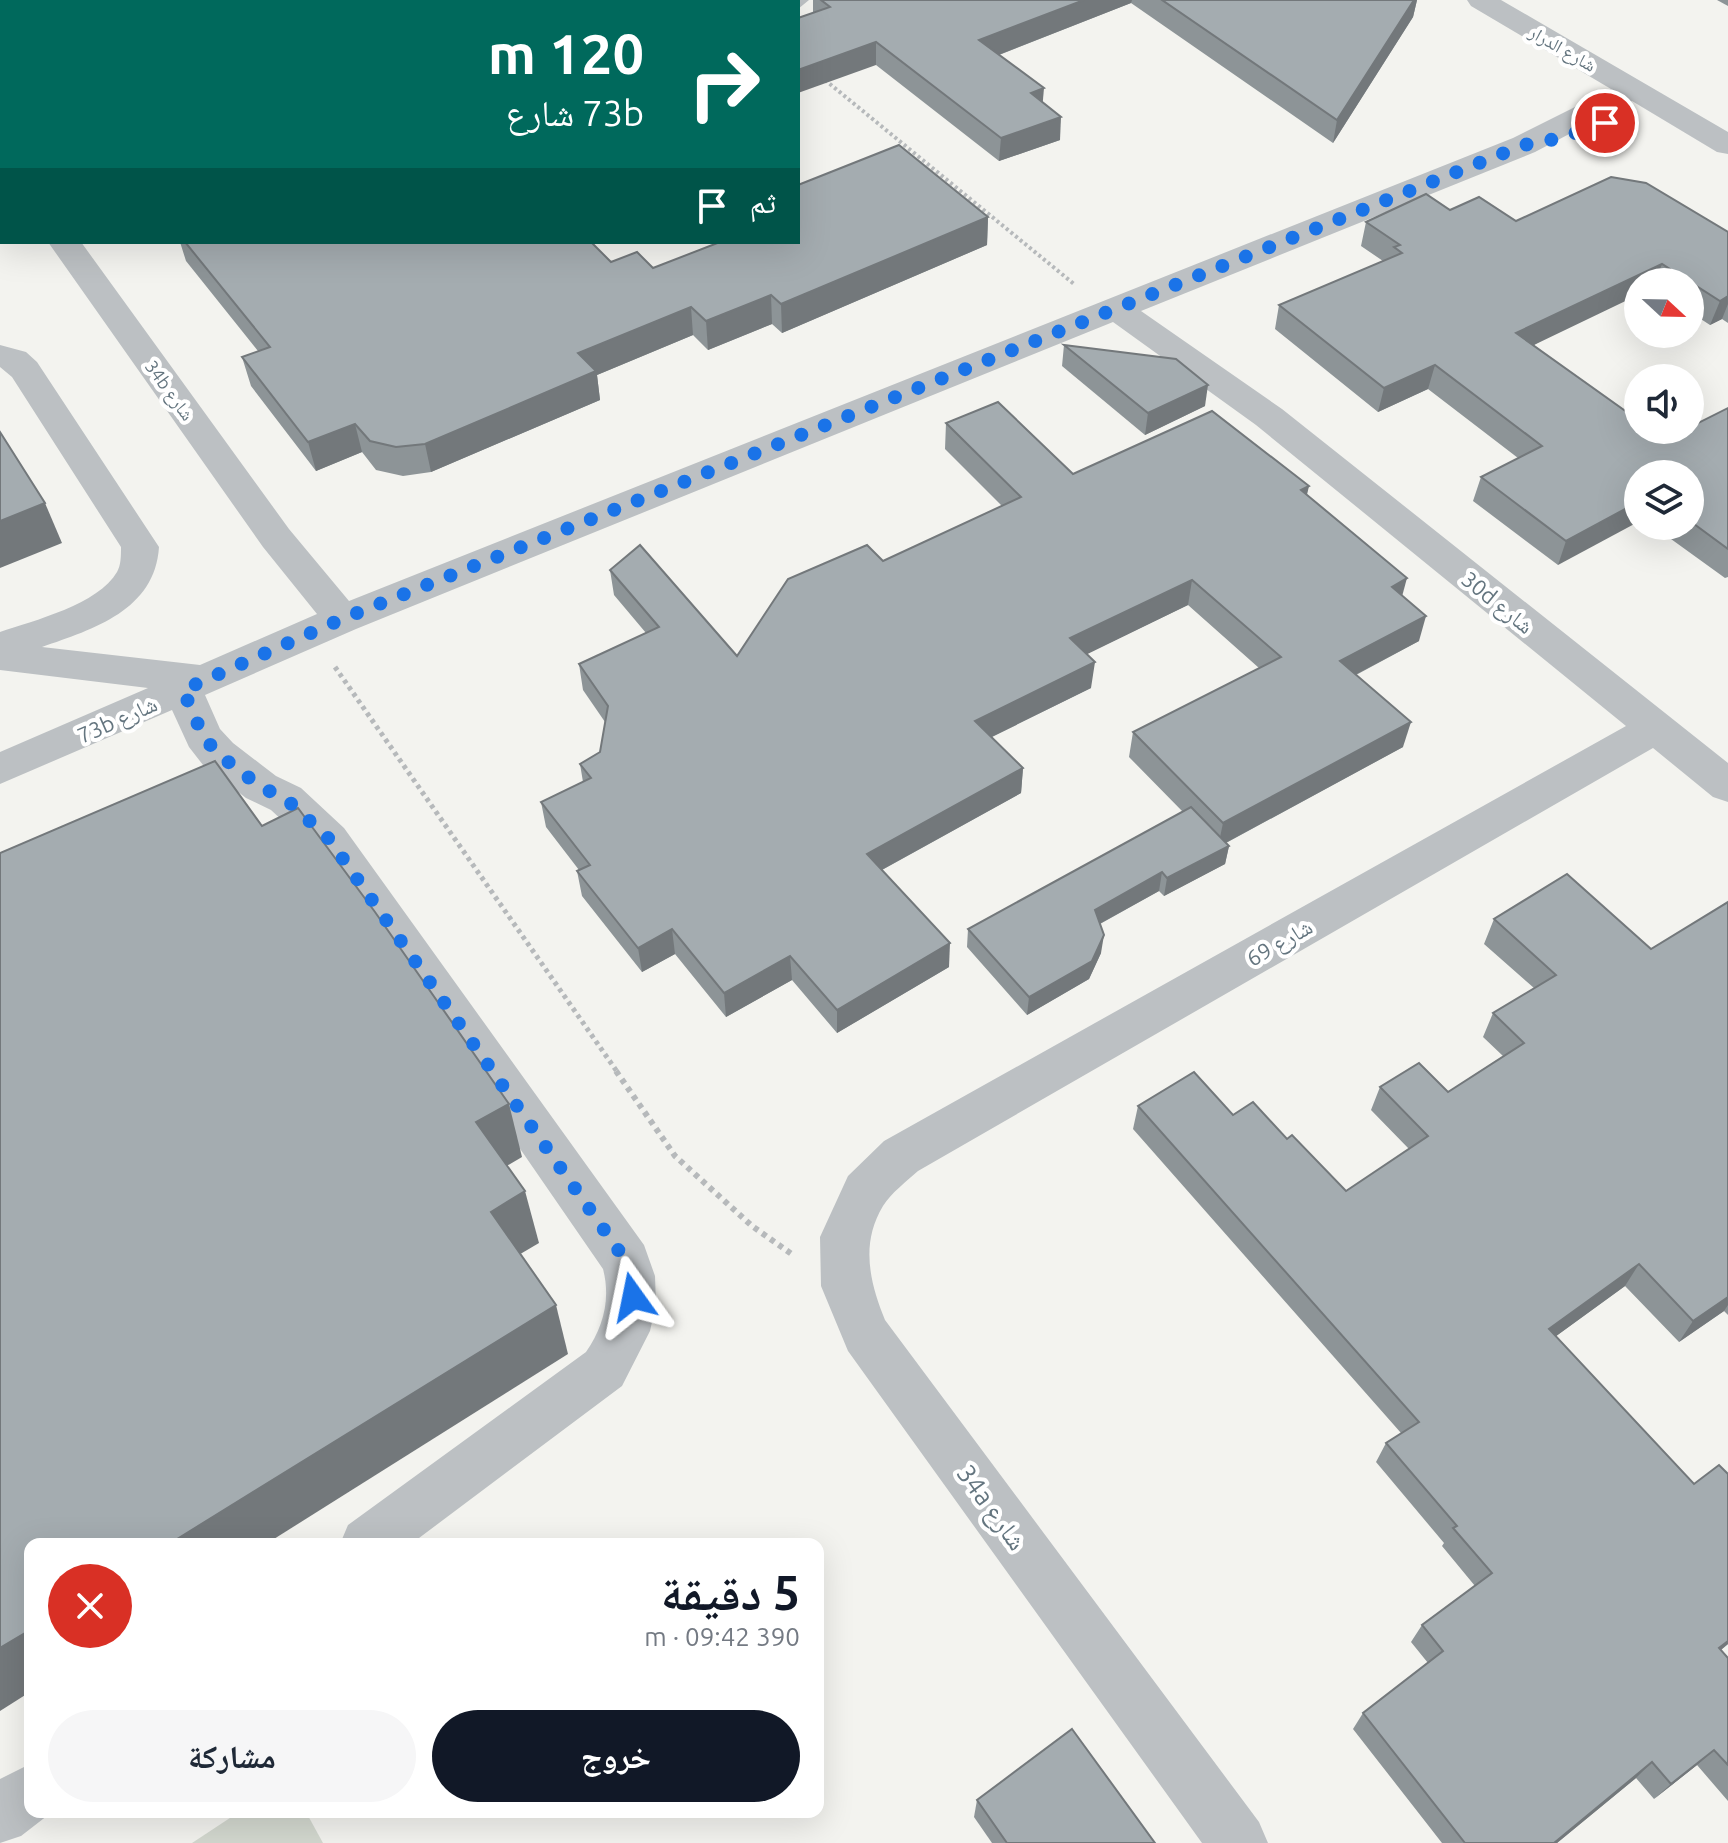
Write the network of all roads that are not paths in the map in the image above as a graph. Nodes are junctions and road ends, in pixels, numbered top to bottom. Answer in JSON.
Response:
{"nodes":[{"id":1,"x":1481,"y":0,"type":"edge"},
{"id":2,"x":1633,"y":89,"type":"junction"},
{"id":3,"x":1660,"y":105,"type":"junction"},
{"id":4,"x":1524,"y":145,"type":"junction"},
{"id":5,"x":1728,"y":145,"type":"edge"},
{"id":6,"x":72,"y":244,"type":"edge"},
{"id":7,"x":1148,"y":294,"type":"junction"},
{"id":8,"x":1112,"y":310,"type":"junction"},
{"id":9,"x":0,"y":356,"type":"edge"},
{"id":10,"x":1269,"y":417,"type":"junction"},
{"id":11,"x":326,"y":626,"type":"junction"},
{"id":12,"x":0,"y":647,"type":"edge"},
{"id":13,"x":0,"y":656,"type":"edge"},
{"id":14,"x":194,"y":685,"type":"junction"},
{"id":15,"x":1656,"y":728,"type":"junction"},
{"id":16,"x":0,"y":769,"type":"edge"},
{"id":17,"x":1728,"y":786,"type":"edge"},
{"id":18,"x":261,"y":787,"type":"junction"},
{"id":19,"x":218,"y":807,"type":"edge"},
{"id":20,"x":901,"y":1156,"type":"joint"},
{"id":21,"x":375,"y":1538,"type":"edge"},
{"id":22,"x":24,"y":1797,"type":"edge"},
{"id":23,"x":0,"y":1815,"type":"edge"},
{"id":24,"x":1238,"y":1843,"type":"edge"}],
"edges":[{"from":1,"to":2,"type":"street","name":"شارع الدرار"},
{"from":2,"to":3,"type":"street","name":"شارع الدرار"},
{"from":2,"to":4,"type":"street","name":"73b شارع"},
{"from":3,"to":4,"type":"street","name":"73b شارع"},
{"from":3,"to":5,"type":"street","name":"شارع الدرار"},
{"from":4,"to":7,"type":"street","name":"73b شارع"},
{"from":6,"to":11,"type":"street","name":"34b شارع"},
{"from":7,"to":8,"type":"street","name":"73b شارع"},
{"from":7,"to":10,"type":"street","name":"30d شارع"},
{"from":8,"to":10,"type":"street","name":"30d شارع"},
{"from":8,"to":11,"type":"street","name":"73b شارع"},
{"from":9,"to":12,"type":"street"},
{"from":10,"to":15,"type":"street","name":"30d شارع"},
{"from":11,"to":14,"type":"street","name":"73b شارع"},
{"from":13,"to":14,"type":"street"},
{"from":14,"to":16,"type":"street","name":"73b شارع"},
{"from":14,"to":18,"type":"street"},
{"from":15,"to":17,"type":"street","name":"30d شارع"},
{"from":15,"to":20,"type":"street","name":"شارع 69"},
{"from":18,"to":19,"type":"street"},
{"from":18,"to":21,"type":"street"},
{"from":20,"to":24,"type":"street","name":"34a شارع"},
{"from":22,"to":23,"type":"street"}]}
